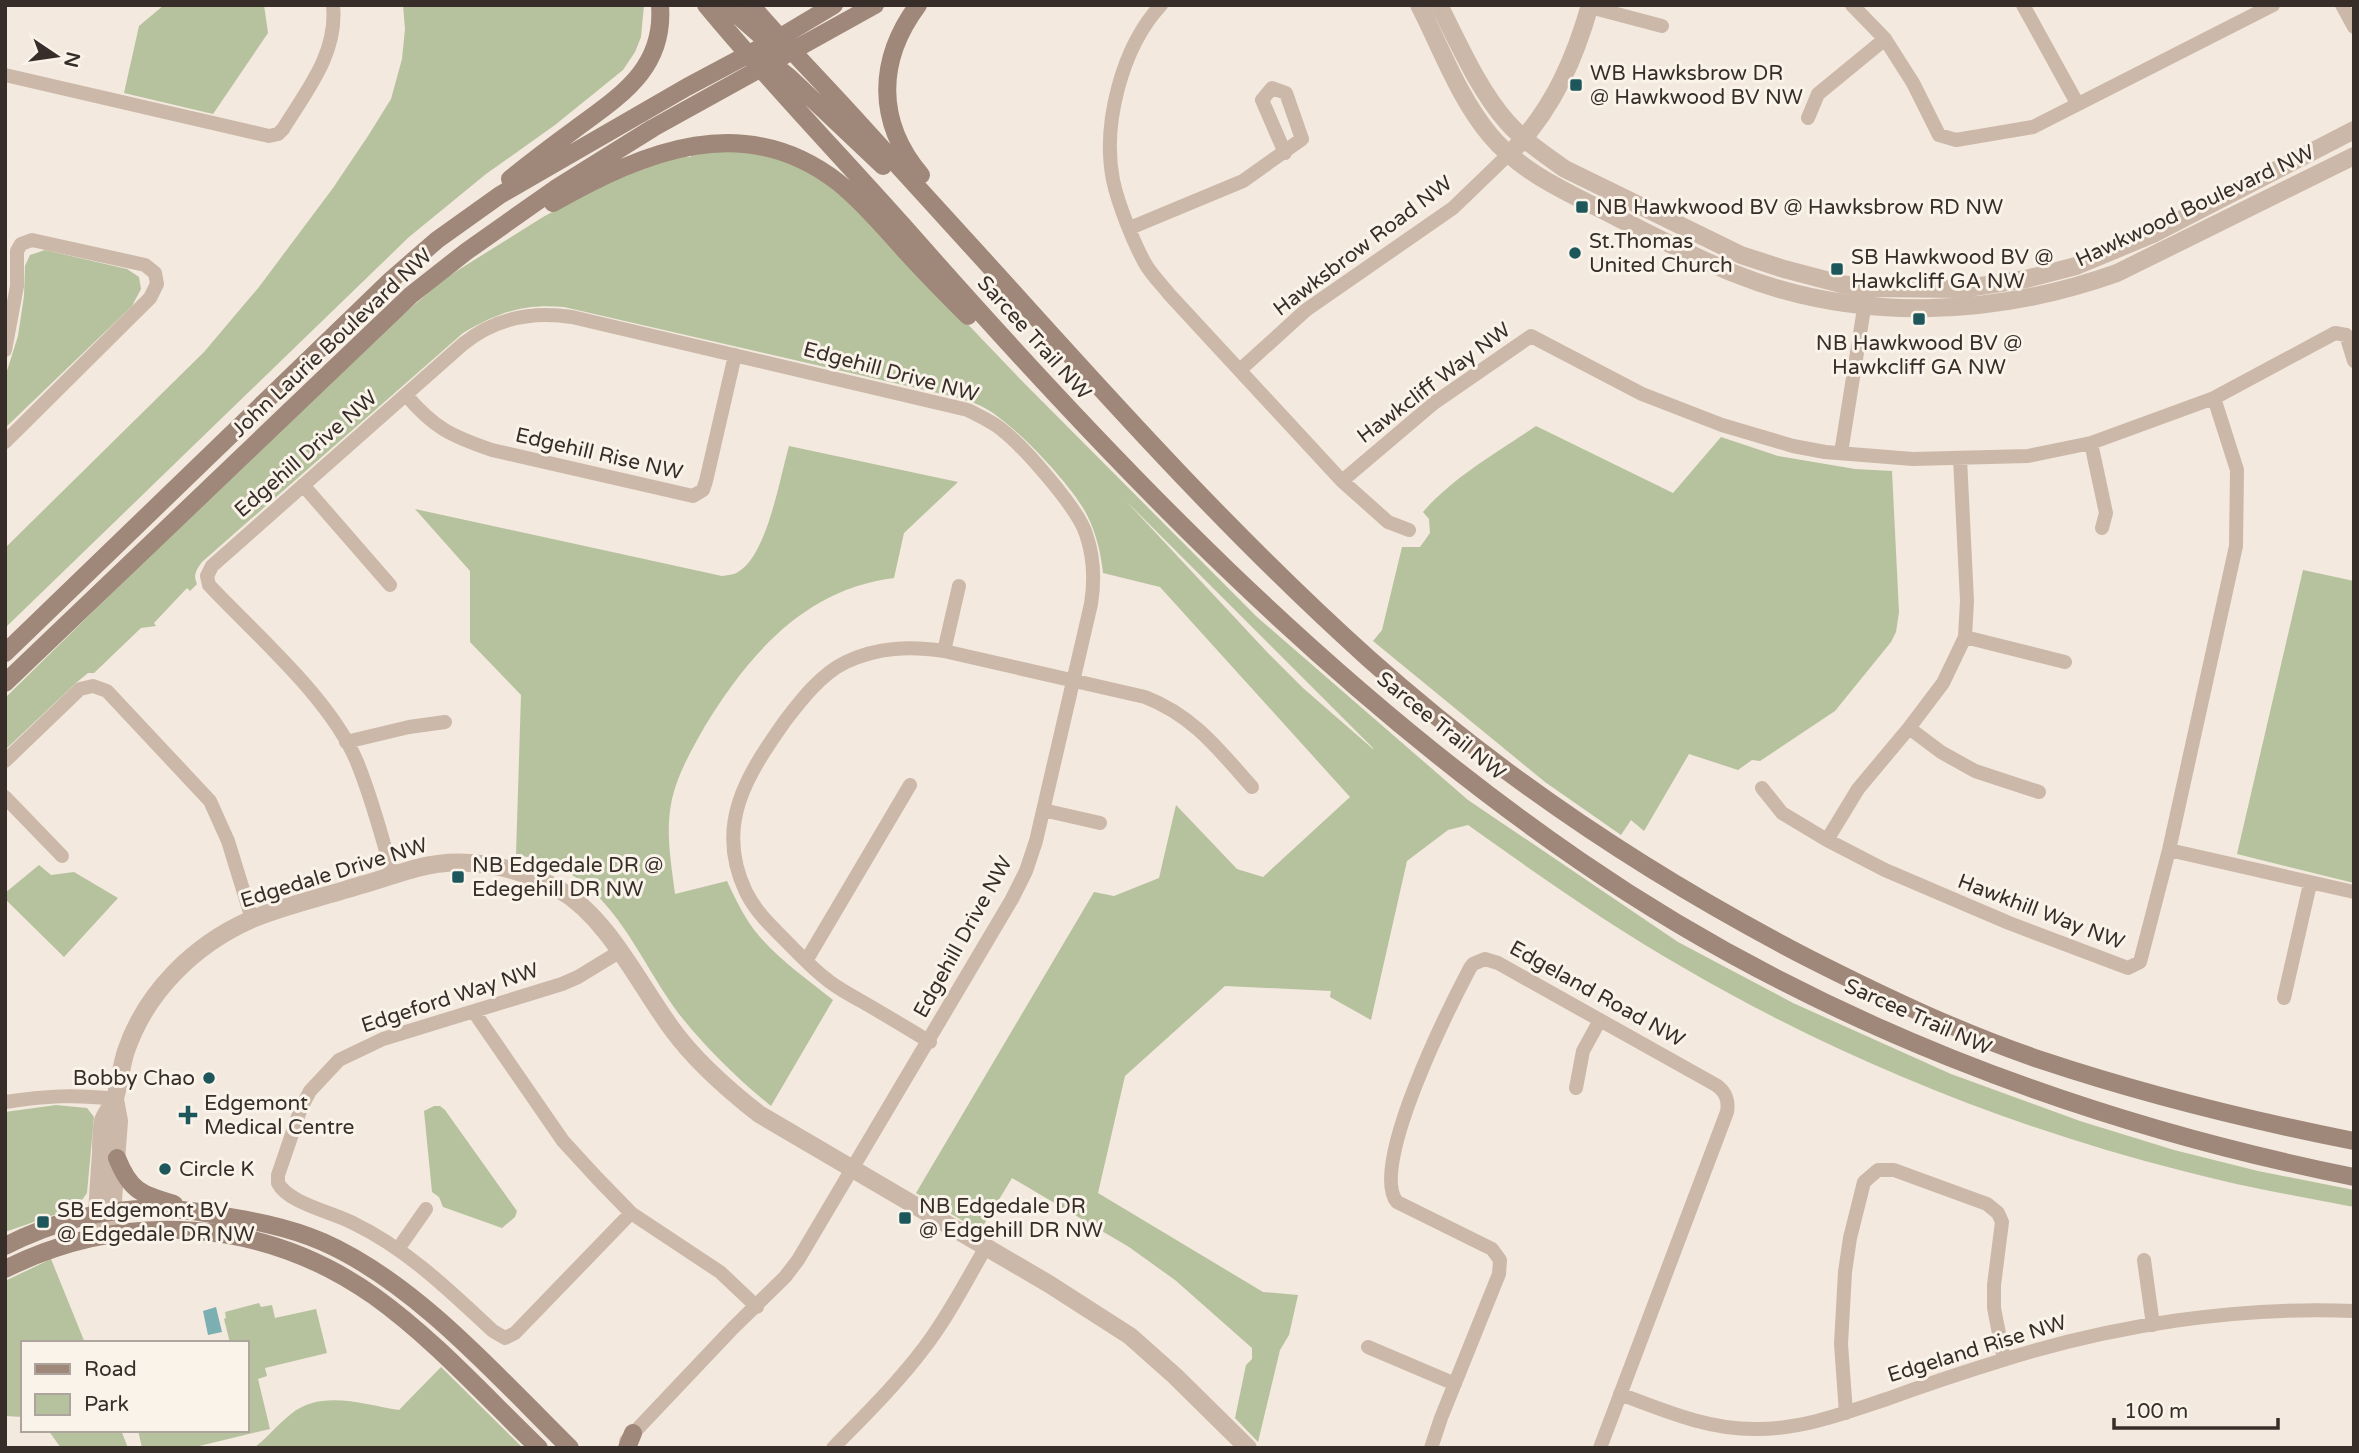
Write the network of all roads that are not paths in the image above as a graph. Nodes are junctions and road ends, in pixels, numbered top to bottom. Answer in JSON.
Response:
{"nodes":[{"id":1,"x":333,"y":5,"type":"edge"},
{"id":2,"x":660,"y":5,"type":"edge"},
{"id":3,"x":706,"y":5,"type":"edge"},
{"id":4,"x":726,"y":5,"type":"edge"},
{"id":5,"x":751,"y":5,"type":"edge"},
{"id":6,"x":834,"y":5,"type":"edge"},
{"id":7,"x":876,"y":5,"type":"edge"},
{"id":8,"x":918,"y":5,"type":"edge"},
{"id":9,"x":1161,"y":5,"type":"edge"},
{"id":10,"x":1419,"y":5,"type":"edge"},
{"id":11,"x":1439,"y":5,"type":"edge"},
{"id":12,"x":1852,"y":5,"type":"edge"},
{"id":13,"x":2024,"y":5,"type":"edge"},
{"id":14,"x":2273,"y":5,"type":"edge"},
{"id":15,"x":2342,"y":5,"type":"edge"},
{"id":16,"x":1590,"y":6,"type":"edge"},
{"id":17,"x":1662,"y":26,"type":"dead end"},
{"id":18,"x":2354,"y":27,"type":"edge"},
{"id":19,"x":1885,"y":39,"type":"junction"},
{"id":20,"x":774,"y":41,"type":"junction"},
{"id":21,"x":793,"y":51,"type":"junction"},
{"id":22,"x":749,"y":54,"type":"junction"},
{"id":23,"x":767,"y":65,"type":"junction"},
{"id":24,"x":5,"y":75,"type":"edge"},
{"id":25,"x":2077,"y":103,"type":"junction"},
{"id":26,"x":1808,"y":118,"type":"dead end"},
{"id":27,"x":2354,"y":131,"type":"edge"},
{"id":28,"x":1524,"y":138,"type":"junction"},
{"id":29,"x":1285,"y":153,"type":"dead end"},
{"id":30,"x":1509,"y":154,"type":"junction"},
{"id":31,"x":2354,"y":156,"type":"edge"},
{"id":32,"x":480,"y":208,"type":"junction"},
{"id":33,"x":940,"y":212,"type":"junction"},
{"id":34,"x":1130,"y":228,"type":"junction"},
{"id":35,"x":497,"y":229,"type":"junction"},
{"id":36,"x":2157,"y":243,"type":"junction"},
{"id":37,"x":1867,"y":288,"type":"junction"},
{"id":38,"x":1864,"y":307,"type":"junction"},
{"id":39,"x":1051,"y":334,"type":"junction"},
{"id":40,"x":5,"y":350,"type":"edge"},
{"id":41,"x":735,"y":355,"type":"junction"},
{"id":42,"x":2354,"y":361,"type":"edge"},
{"id":43,"x":1241,"y":369,"type":"junction"},
{"id":44,"x":1031,"y":371,"type":"junction"},
{"id":45,"x":406,"y":395,"type":"junction"},
{"id":46,"x":2214,"y":398,"type":"junction"},
{"id":47,"x":5,"y":442,"type":"edge"},
{"id":48,"x":2091,"y":443,"type":"junction"},
{"id":49,"x":1841,"y":453,"type":"junction"},
{"id":50,"x":1960,"y":458,"type":"junction"},
{"id":51,"x":1342,"y":481,"type":"junction"},
{"id":52,"x":303,"y":485,"type":"junction"},
{"id":53,"x":2102,"y":528,"type":"dead end"},
{"id":54,"x":1409,"y":530,"type":"dead end"},
{"id":55,"x":390,"y":585,"type":"dead end"},
{"id":56,"x":959,"y":586,"type":"dead end"},
{"id":57,"x":1965,"y":636,"type":"junction"},
{"id":58,"x":944,"y":651,"type":"junction"},
{"id":59,"x":5,"y":653,"type":"edge"},
{"id":60,"x":2065,"y":662,"type":"dead end"},
{"id":61,"x":1072,"y":680,"type":"junction"},
{"id":62,"x":5,"y":683,"type":"edge"},
{"id":63,"x":445,"y":722,"type":"dead end"},
{"id":64,"x":1909,"y":728,"type":"junction"},
{"id":65,"x":346,"y":742,"type":"junction"},
{"id":66,"x":5,"y":761,"type":"edge"},
{"id":67,"x":910,"y":785,"type":"dead end"},
{"id":68,"x":1252,"y":787,"type":"dead end"},
{"id":69,"x":1762,"y":788,"type":"dead end"},
{"id":70,"x":2039,"y":792,"type":"dead end"},
{"id":71,"x":5,"y":797,"type":"edge"},
{"id":72,"x":1043,"y":810,"type":"junction"},
{"id":73,"x":1100,"y":823,"type":"dead end"},
{"id":74,"x":1827,"y":840,"type":"junction"},
{"id":75,"x":2169,"y":850,"type":"junction"},
{"id":76,"x":62,"y":856,"type":"dead end"},
{"id":77,"x":393,"y":876,"type":"junction"},
{"id":78,"x":2310,"y":884,"type":"junction"},
{"id":79,"x":2354,"y":892,"type":"edge"},
{"id":80,"x":252,"y":919,"type":"junction"},
{"id":81,"x":619,"y":952,"type":"junction"},
{"id":82,"x":806,"y":961,"type":"junction"},
{"id":83,"x":2284,"y":998,"type":"dead end"},
{"id":84,"x":474,"y":1012,"type":"junction"},
{"id":85,"x":1600,"y":1020,"type":"junction"},
{"id":86,"x":930,"y":1042,"type":"junction"},
{"id":87,"x":1576,"y":1088,"type":"dead end"},
{"id":88,"x":115,"y":1100,"type":"junction"},
{"id":89,"x":5,"y":1102,"type":"edge"},
{"id":90,"x":2354,"y":1141,"type":"edge"},
{"id":91,"x":117,"y":1158,"type":"junction"},
{"id":92,"x":853,"y":1168,"type":"junction"},
{"id":93,"x":2354,"y":1177,"type":"edge"},
{"id":94,"x":190,"y":1209,"type":"junction"},
{"id":95,"x":426,"y":1209,"type":"dead end"},
{"id":96,"x":105,"y":1212,"type":"junction"},
{"id":97,"x":631,"y":1213,"type":"junction"},
{"id":98,"x":117,"y":1233,"type":"junction"},
{"id":99,"x":96,"y":1237,"type":"junction"},
{"id":100,"x":5,"y":1246,"type":"edge"},
{"id":101,"x":986,"y":1247,"type":"junction"},
{"id":102,"x":398,"y":1249,"type":"junction"},
{"id":103,"x":2144,"y":1260,"type":"dead end"},
{"id":104,"x":5,"y":1269,"type":"edge"},
{"id":105,"x":757,"y":1307,"type":"junction"},
{"id":106,"x":2354,"y":1311,"type":"edge"},
{"id":107,"x":2152,"y":1325,"type":"junction"},
{"id":108,"x":1368,"y":1347,"type":"dead end"},
{"id":109,"x":2004,"y":1359,"type":"junction"},
{"id":110,"x":1455,"y":1384,"type":"junction"},
{"id":111,"x":1620,"y":1394,"type":"junction"},
{"id":112,"x":1846,"y":1413,"type":"junction"},
{"id":113,"x":630,"y":1441,"type":"edge"},
{"id":114,"x":1245,"y":1447,"type":"edge"},
{"id":115,"x":539,"y":1448,"type":"edge"},
{"id":116,"x":570,"y":1448,"type":"edge"},
{"id":117,"x":619,"y":1448,"type":"edge"},
{"id":118,"x":833,"y":1448,"type":"edge"},
{"id":119,"x":1432,"y":1448,"type":"edge"},
{"id":120,"x":1600,"y":1448,"type":"edge"}],
"edges":[{"from":1,"to":24,"type":"street"},
{"from":2,"to":32,"type":"main road"},
{"from":3,"to":22,"type":"main road"},
{"from":4,"to":20,"type":"main road"},
{"from":5,"to":20,"type":"main road"},
{"from":6,"to":20,"type":"main road","name":"John Laurie Boulevard NW"},
{"from":7,"to":21,"type":"main road","name":"John Laurie Boulevard NW"},
{"from":8,"to":39,"type":"main road"},
{"from":9,"to":34,"type":"street"},
{"from":10,"to":30,"type":"street","name":"Hawkwood Boulevard NW"},
{"from":11,"to":28,"type":"street","name":"Hawkwood Boulevard NW"},
{"from":12,"to":19,"type":"street"},
{"from":13,"to":25,"type":"street"},
{"from":14,"to":25,"type":"street"},
{"from":15,"to":18,"type":"street"},
{"from":16,"to":17,"type":"street"},
{"from":16,"to":28,"type":"street"},
{"from":19,"to":25,"type":"street"},
{"from":19,"to":26,"type":"street"},
{"from":20,"to":21,"type":"main road"},
{"from":20,"to":22,"type":"main road","name":"John Laurie Boulevard NW"},
{"from":21,"to":23,"type":"main road","name":"John Laurie Boulevard NW"},
{"from":21,"to":33,"type":"main road","name":"Sarcee Trail NW"},
{"from":22,"to":23,"type":"main road"},
{"from":22,"to":32,"type":"main road","name":"John Laurie Boulevard NW"},
{"from":23,"to":33,"type":"main road"},
{"from":23,"to":35,"type":"main road","name":"John Laurie Boulevard NW"},
{"from":23,"to":44,"type":"main road","name":"Sarcee Trail NW"},
{"from":27,"to":36,"type":"street","name":"Hawkwood Boulevard NW"},
{"from":28,"to":30,"type":"street"},
{"from":28,"to":37,"type":"street","name":"Hawkwood Boulevard NW"},
{"from":29,"to":34,"type":"street"},
{"from":30,"to":38,"type":"street","name":"Hawkwood Boulevard NW"},
{"from":30,"to":43,"type":"street","name":"Hawksbrow Road NW"},
{"from":31,"to":36,"type":"street","name":"Hawkwood Boulevard NW"},
{"from":32,"to":59,"type":"main road","name":"John Laurie Boulevard NW"},
{"from":33,"to":39,"type":"main road","name":"Sarcee Trail NW"},
{"from":34,"to":43,"type":"street"},
{"from":35,"to":44,"type":"main road"},
{"from":35,"to":62,"type":"main road","name":"John Laurie Boulevard NW"},
{"from":36,"to":37,"type":"street","name":"Hawkwood Boulevard NW"},
{"from":36,"to":38,"type":"street","name":"Hawkwood Boulevard NW"},
{"from":37,"to":38,"type":"street"},
{"from":38,"to":49,"type":"street"},
{"from":39,"to":90,"type":"main road","name":"Sarcee Trail NW"},
{"from":40,"to":47,"type":"street"},
{"from":41,"to":45,"type":"street","name":"Edgehill Drive NW"},
{"from":41,"to":45,"type":"street","name":"Edgehill Rise NW"},
{"from":41,"to":61,"type":"street","name":"Edgehill Drive NW"},
{"from":42,"to":46,"type":"street","name":"Hawkcliff Way NW"},
{"from":43,"to":51,"type":"street"},
{"from":44,"to":93,"type":"main road","name":"Sarcee Trail NW"},
{"from":45,"to":52,"type":"street","name":"Edgehill Drive NW"},
{"from":46,"to":48,"type":"street","name":"Hawkcliff Way NW"},
{"from":46,"to":75,"type":"street","name":"Hawkhill Way NW"},
{"from":48,"to":50,"type":"street","name":"Hawkcliff Way NW"},
{"from":48,"to":53,"type":"street"},
{"from":49,"to":50,"type":"street","name":"Hawkcliff Way NW"},
{"from":49,"to":51,"type":"street","name":"Hawkcliff Way NW"},
{"from":50,"to":57,"type":"street"},
{"from":51,"to":54,"type":"street"},
{"from":52,"to":55,"type":"street"},
{"from":52,"to":65,"type":"street","name":"Edgehill Drive NW"},
{"from":56,"to":58,"type":"street"},
{"from":57,"to":60,"type":"street"},
{"from":57,"to":64,"type":"street"},
{"from":58,"to":61,"type":"street"},
{"from":58,"to":82,"type":"street"},
{"from":61,"to":68,"type":"street"},
{"from":61,"to":72,"type":"street","name":"Edgehill Drive NW"},
{"from":63,"to":65,"type":"street"},
{"from":64,"to":70,"type":"street"},
{"from":64,"to":74,"type":"street"},
{"from":65,"to":77,"type":"street","name":"Edgehill Drive NW"},
{"from":66,"to":80,"type":"street"},
{"from":67,"to":82,"type":"street"},
{"from":69,"to":74,"type":"street","name":"Hawkhill Way NW"},
{"from":71,"to":76,"type":"street"},
{"from":72,"to":73,"type":"street"},
{"from":72,"to":86,"type":"street","name":"Edgehill Drive NW"},
{"from":74,"to":75,"type":"street","name":"Hawkhill Way NW"},
{"from":75,"to":78,"type":"street"},
{"from":77,"to":80,"type":"street","name":"Edgedale Drive NW"},
{"from":77,"to":81,"type":"street","name":"Edgedale Drive NW"},
{"from":78,"to":79,"type":"street"},
{"from":78,"to":83,"type":"street"},
{"from":80,"to":88,"type":"street","name":"Edgedale Drive NW"},
{"from":81,"to":84,"type":"street","name":"Edgeford Way NW"},
{"from":81,"to":92,"type":"street","name":"Edgedale Drive NW"},
{"from":82,"to":86,"type":"street"},
{"from":84,"to":97,"type":"street"},
{"from":84,"to":102,"type":"street","name":"Edgeford Way NW"},
{"from":85,"to":87,"type":"street"},
{"from":85,"to":110,"type":"street","name":"Edgeland Road NW"},
{"from":85,"to":111,"type":"street","name":"Edgeland Road NW"},
{"from":86,"to":92,"type":"street","name":"Edgehill Drive NW"},
{"from":88,"to":89,"type":"street"},
{"from":88,"to":91,"type":"street","name":"Edgedale Drive NW"},
{"from":88,"to":96,"type":"street","name":"Edgedale Drive NW"},
{"from":91,"to":94,"type":"main road"},
{"from":91,"to":96,"type":"street","name":"Edgedale Drive NW"},
{"from":92,"to":101,"type":"street","name":"Edgedale Drive NW"},
{"from":92,"to":105,"type":"street","name":"Edgehill Drive NW"},
{"from":94,"to":96,"type":"main road"},
{"from":94,"to":116,"type":"main road"},
{"from":95,"to":102,"type":"street"},
{"from":96,"to":98,"type":"street","name":"Edgedale Drive NW"},
{"from":96,"to":99,"type":"street","name":"Edgedale Drive NW"},
{"from":96,"to":100,"type":"main road"},
{"from":97,"to":102,"type":"street","name":"Edgeford Way NW"},
{"from":97,"to":105,"type":"street"},
{"from":98,"to":99,"type":"main road"},
{"from":98,"to":115,"type":"main road"},
{"from":99,"to":104,"type":"main road"},
{"from":101,"to":114,"type":"street","name":"Edgedale Drive NW"},
{"from":101,"to":118,"type":"street"},
{"from":103,"to":107,"type":"street"},
{"from":105,"to":113,"type":"street","name":"Edgehill Drive NW"},
{"from":106,"to":107,"type":"street","name":"Edgeland Rise NW"},
{"from":107,"to":109,"type":"street","name":"Edgeland Rise NW"},
{"from":108,"to":110,"type":"street"},
{"from":109,"to":112,"type":"street","name":"Edgeland Rise NW"},
{"from":109,"to":112,"type":"street"},
{"from":110,"to":119,"type":"street","name":"Edgeland Road NW"},
{"from":111,"to":112,"type":"street","name":"Edgeland Rise NW"},
{"from":111,"to":120,"type":"street","name":"Edgeland Road NW"},
{"from":113,"to":117,"type":"street","name":"Edgehill Drive NW"}]}
